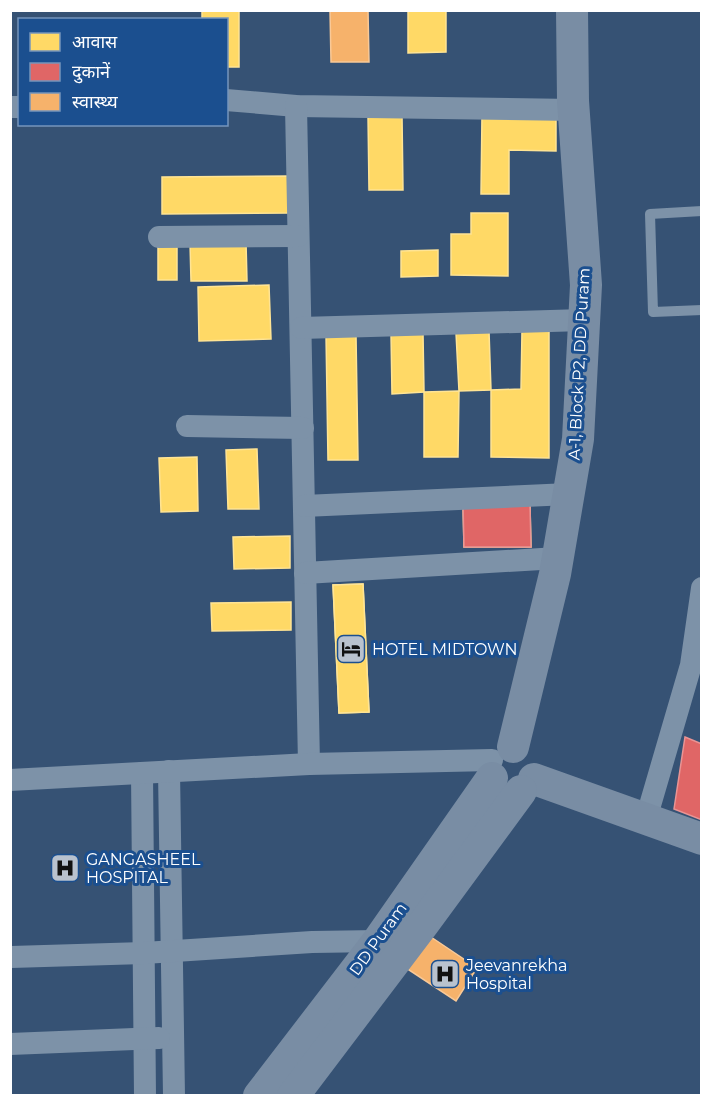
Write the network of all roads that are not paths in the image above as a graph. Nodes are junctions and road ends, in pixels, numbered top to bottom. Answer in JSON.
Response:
{"nodes":[{"id":1,"x":572,"y":10,"type":"edge"},
{"id":2,"x":228,"y":100,"type":"edge"},
{"id":3,"x":296,"y":106,"type":"junction"},
{"id":4,"x":574,"y":110,"type":"junction"},
{"id":5,"x":702,"y":211,"type":"edge"},
{"id":6,"x":298,"y":236,"type":"junction"},
{"id":7,"x":159,"y":237,"type":"dead end"},
{"id":8,"x":702,"y":310,"type":"edge"},
{"id":9,"x":584,"y":320,"type":"junction"},
{"id":10,"x":301,"y":328,"type":"junction"},
{"id":11,"x":187,"y":426,"type":"dead end"},
{"id":12,"x":303,"y":428,"type":"junction"},
{"id":13,"x":569,"y":494,"type":"junction"},
{"id":14,"x":304,"y":506,"type":"junction"},
{"id":15,"x":558,"y":558,"type":"junction"},
{"id":16,"x":306,"y":573,"type":"junction"},
{"id":17,"x":702,"y":588,"type":"edge"},
{"id":18,"x":696,"y":667,"type":"edge"},
{"id":19,"x":499,"y":762,"type":"junction"},
{"id":20,"x":309,"y":764,"type":"junction"},
{"id":21,"x":169,"y":771,"type":"junction"},
{"id":22,"x":142,"y":773,"type":"junction"},
{"id":23,"x":10,"y":780,"type":"edge"},
{"id":24,"x":528,"y":785,"type":"junction"},
{"id":25,"x":646,"y":819,"type":"junction"},
{"id":26,"x":702,"y":839,"type":"edge"},
{"id":27,"x":378,"y":941,"type":"junction"},
{"id":28,"x":171,"y":951,"type":"junction"},
{"id":29,"x":144,"y":953,"type":"junction"},
{"id":30,"x":11,"y":957,"type":"edge"},
{"id":31,"x":173,"y":1038,"type":"junction"},
{"id":32,"x":145,"y":1039,"type":"junction"},
{"id":33,"x":10,"y":1044,"type":"edge"},
{"id":34,"x":145,"y":1095,"type":"edge"},
{"id":35,"x":174,"y":1095,"type":"edge"},
{"id":36,"x":260,"y":1095,"type":"edge"},
{"id":37,"x":293,"y":1095,"type":"edge"}],
"edges":[{"from":1,"to":4,"type":"street","name":"A-1, Block P2, DD Puram"},
{"from":2,"to":3,"type":"street"},
{"from":3,"to":4,"type":"street"},
{"from":3,"to":6,"type":"street"},
{"from":4,"to":9,"type":"street","name":"A-1, Block P2, DD Puram"},
{"from":5,"to":8,"type":"lane"},
{"from":6,"to":7,"type":"street"},
{"from":6,"to":10,"type":"street"},
{"from":9,"to":10,"type":"street"},
{"from":9,"to":13,"type":"street","name":"A-1, Block P2, DD Puram"},
{"from":10,"to":12,"type":"street"},
{"from":11,"to":12,"type":"street"},
{"from":12,"to":14,"type":"street"},
{"from":13,"to":14,"type":"street"},
{"from":13,"to":15,"type":"street","name":"A-1, Block P2, DD Puram"},
{"from":14,"to":16,"type":"street"},
{"from":15,"to":16,"type":"street"},
{"from":15,"to":19,"type":"street","name":"A-1, Block P2, DD Puram"},
{"from":16,"to":20,"type":"street"},
{"from":17,"to":18,"type":"street"},
{"from":18,"to":25,"type":"street"},
{"from":19,"to":20,"type":"street"},
{"from":19,"to":24,"type":"street"},
{"from":19,"to":24,"type":"street"},
{"from":19,"to":27,"type":"street","name":"DD Puram"},
{"from":20,"to":21,"type":"street"},
{"from":21,"to":22,"type":"street"},
{"from":21,"to":28,"type":"street"},
{"from":22,"to":23,"type":"street"},
{"from":22,"to":29,"type":"street"},
{"from":24,"to":25,"type":"street"},
{"from":24,"to":37,"type":"street","name":"DD Puram"},
{"from":25,"to":26,"type":"street"},
{"from":27,"to":28,"type":"street"},
{"from":27,"to":36,"type":"street","name":"DD Puram"},
{"from":28,"to":29,"type":"street"},
{"from":28,"to":31,"type":"street"},
{"from":29,"to":30,"type":"street"},
{"from":29,"to":32,"type":"street"},
{"from":31,"to":32,"type":"street"},
{"from":31,"to":35,"type":"street"},
{"from":32,"to":33,"type":"street"},
{"from":32,"to":34,"type":"street"}]}
